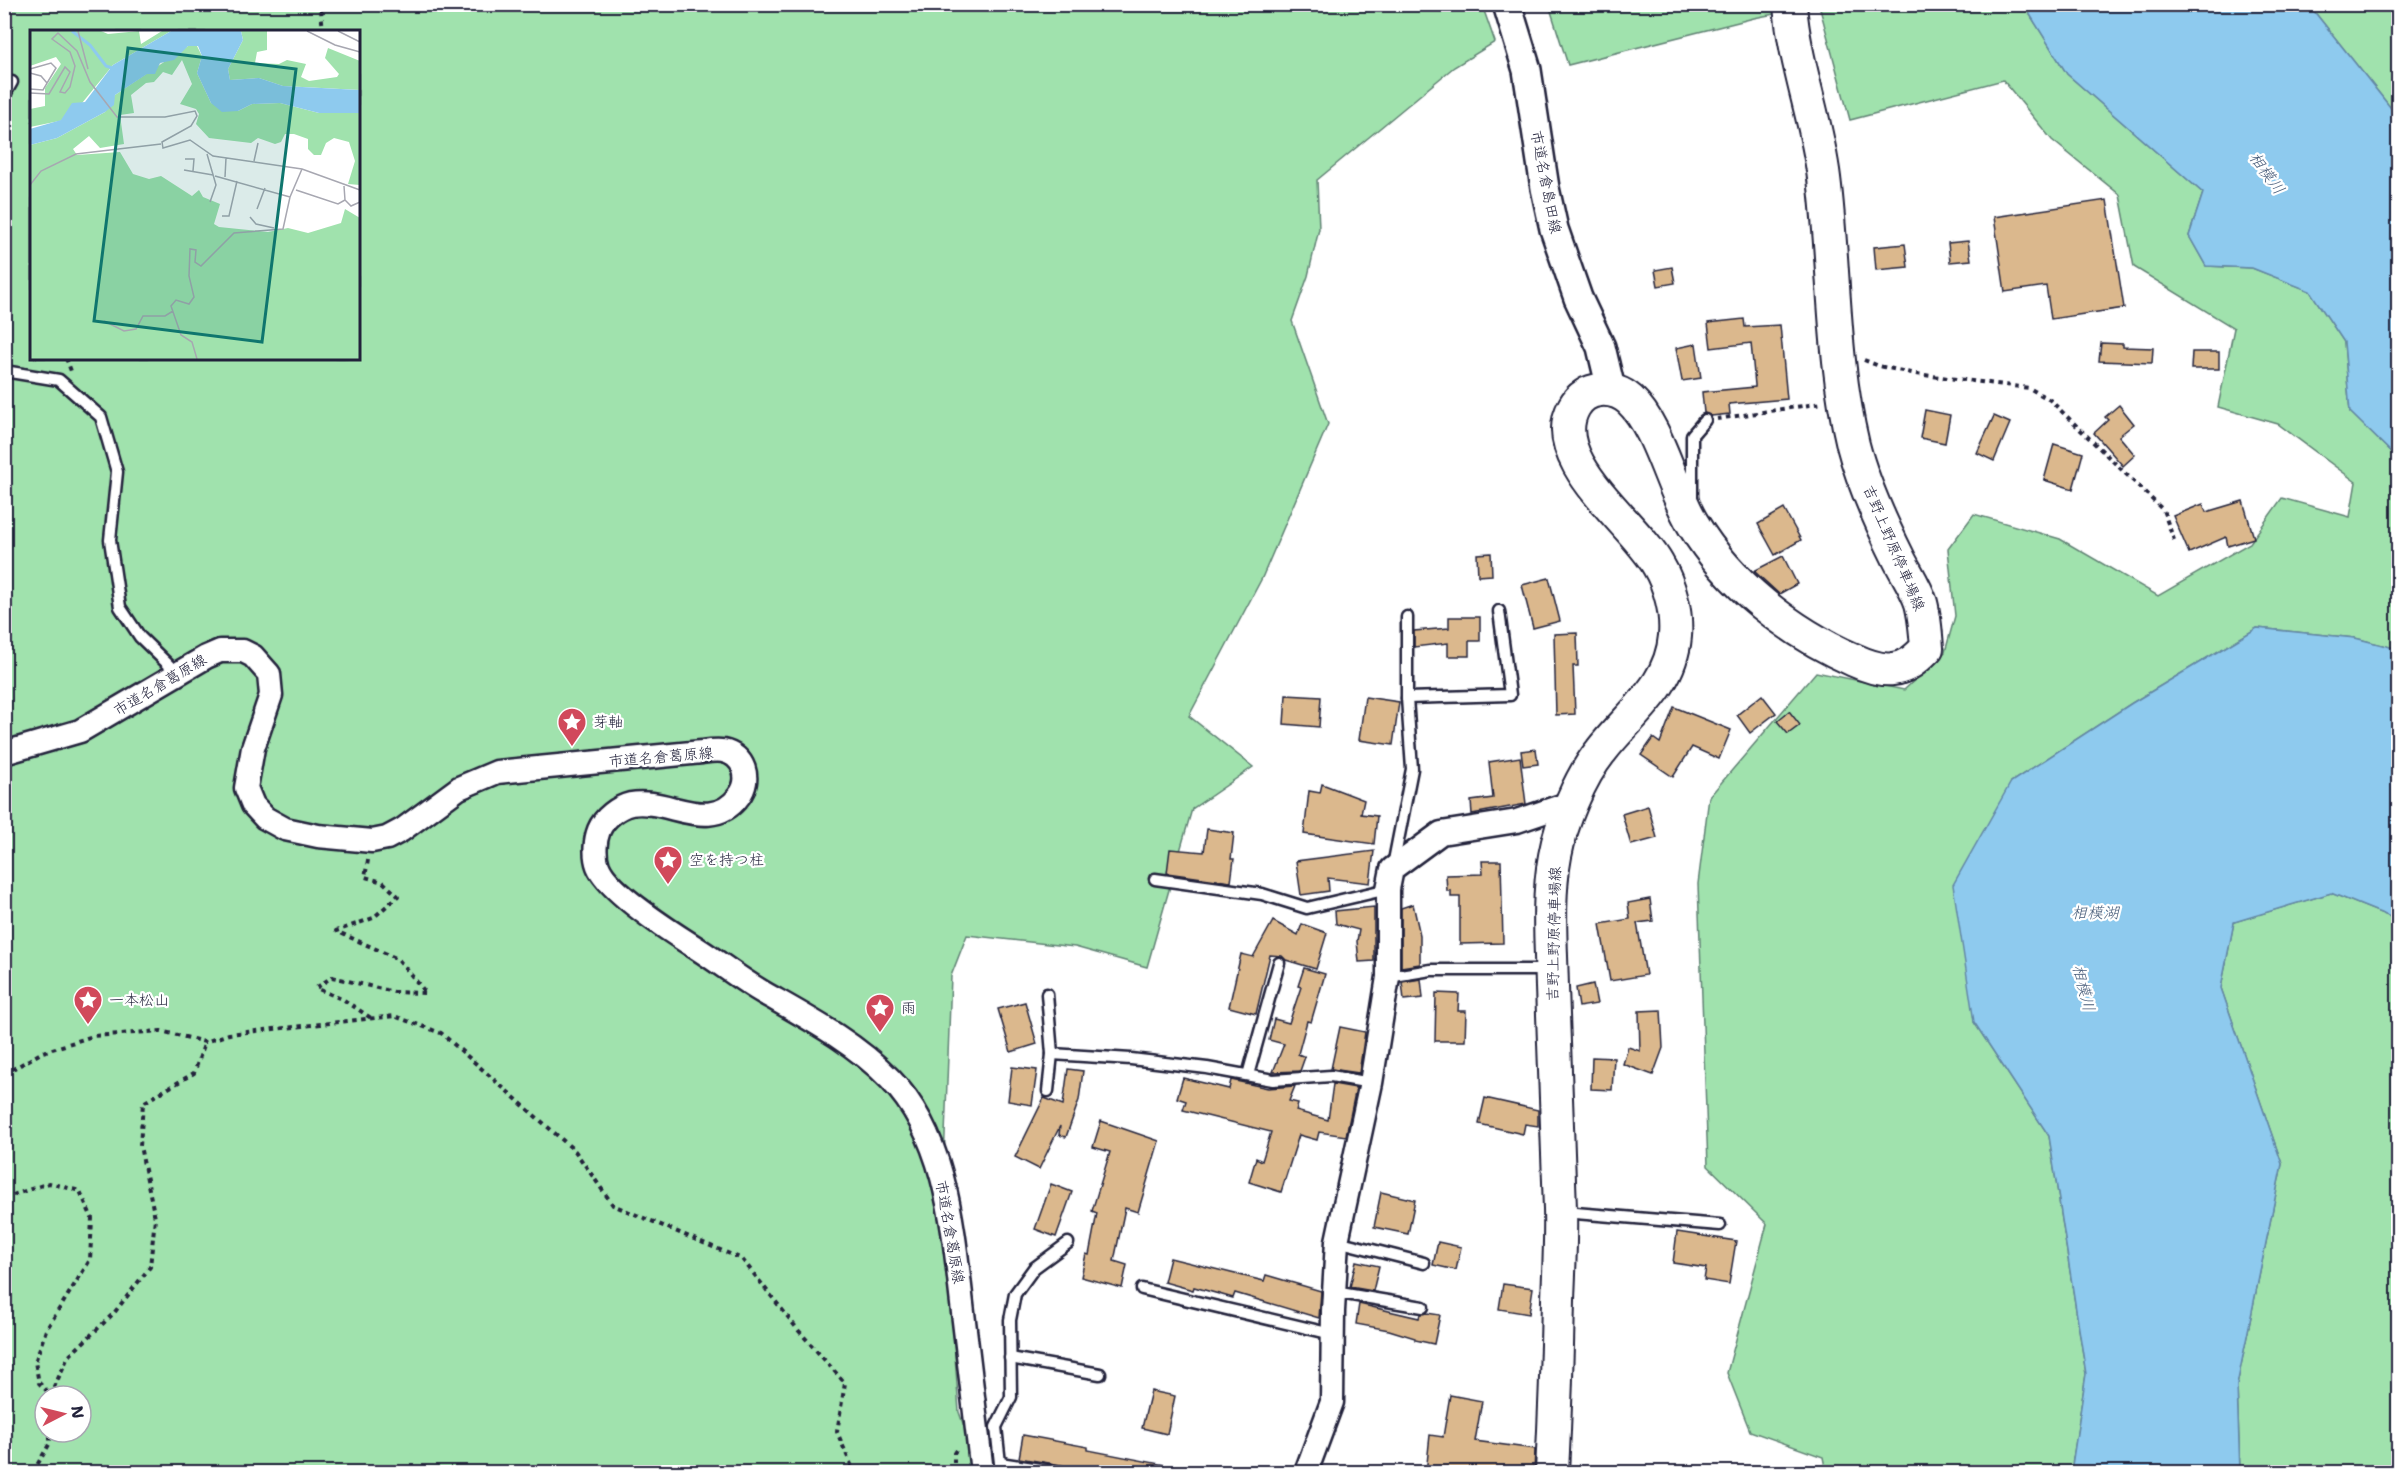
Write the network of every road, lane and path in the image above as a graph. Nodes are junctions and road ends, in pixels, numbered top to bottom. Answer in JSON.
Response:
{"nodes":[{"id":1,"x":324,"y":4,"type":"edge"},
{"id":2,"x":1507,"y":4,"type":"edge"},
{"id":3,"x":1790,"y":4,"type":"edge"},
{"id":4,"x":323,"y":30,"type":"edge"},
{"id":5,"x":12,"y":82,"type":"dead end"},
{"id":6,"x":4,"y":96,"type":"edge"},
{"id":7,"x":1838,"y":350,"type":"junction"},
{"id":8,"x":4,"y":371,"type":"edge"},
{"id":9,"x":1611,"y":389,"type":"junction"},
{"id":10,"x":1844,"y":400,"type":"junction"},
{"id":11,"x":1705,"y":420,"type":"joint"},
{"id":12,"x":1692,"y":523,"type":"junction"},
{"id":13,"x":2174,"y":540,"type":"dead end"},
{"id":14,"x":1499,"y":610,"type":"dead end"},
{"id":15,"x":1407,"y":616,"type":"dead end"},
{"id":16,"x":177,"y":673,"type":"junction"},
{"id":17,"x":1407,"y":698,"type":"junction"},
{"id":18,"x":4,"y":753,"type":"edge"},
{"id":19,"x":1573,"y":802,"type":"junction"},
{"id":20,"x":372,"y":841,"type":"junction"},
{"id":21,"x":1155,"y":879,"type":"dead end"},
{"id":22,"x":1390,"y":879,"type":"junction"},
{"id":23,"x":1279,"y":963,"type":"dead end"},
{"id":24,"x":1551,"y":969,"type":"junction"},
{"id":25,"x":1388,"y":977,"type":"junction"},
{"id":26,"x":1047,"y":994,"type":"dead end"},
{"id":27,"x":371,"y":1018,"type":"junction"},
{"id":28,"x":205,"y":1042,"type":"junction"},
{"id":29,"x":1052,"y":1054,"type":"junction"},
{"id":30,"x":4,"y":1074,"type":"edge"},
{"id":31,"x":1248,"y":1075,"type":"junction"},
{"id":32,"x":1371,"y":1083,"type":"junction"},
{"id":33,"x":1048,"y":1091,"type":"dead end"},
{"id":34,"x":4,"y":1198,"type":"edge"},
{"id":35,"x":1560,"y":1212,"type":"junction"},
{"id":36,"x":1720,"y":1225,"type":"dead end"},
{"id":37,"x":1337,"y":1241,"type":"junction"},
{"id":38,"x":1068,"y":1242,"type":"dead end"},
{"id":39,"x":1424,"y":1263,"type":"dead end"},
{"id":40,"x":1142,"y":1288,"type":"dead end"},
{"id":41,"x":1334,"y":1292,"type":"junction"},
{"id":42,"x":1423,"y":1307,"type":"dead end"},
{"id":43,"x":1332,"y":1334,"type":"junction"},
{"id":44,"x":1010,"y":1358,"type":"junction"},
{"id":45,"x":1100,"y":1374,"type":"dead end"},
{"id":46,"x":40,"y":1384,"type":"edge"},
{"id":47,"x":55,"y":1384,"type":"edge"},
{"id":48,"x":49,"y":1444,"type":"edge"},
{"id":49,"x":994,"y":1469,"type":"edge"},
{"id":50,"x":33,"y":1473,"type":"edge"},
{"id":51,"x":859,"y":1473,"type":"edge"},
{"id":52,"x":1060,"y":1473,"type":"edge"},
{"id":53,"x":1306,"y":1473,"type":"edge"},
{"id":54,"x":1552,"y":1473,"type":"edge"}],
"edges":[{"from":1,"to":4,"type":"path"},
{"from":2,"to":9,"type":"street","name":"市道名倉島田線"},
{"from":3,"to":7,"type":"main road","name":"吉野上野原停車場線"},
{"from":5,"to":6,"type":"lane"},
{"from":7,"to":10,"type":"main road","name":"吉野上野原停車場線"},
{"from":7,"to":13,"type":"path"},
{"from":8,"to":16,"type":"lane"},
{"from":9,"to":12,"type":"main road","name":"吉野上野原停車場線"},
{"from":9,"to":19,"type":"main road","name":"吉野上野原停車場線"},
{"from":10,"to":11,"type":"path"},
{"from":10,"to":12,"type":"main road","name":"吉野上野原停車場線"},
{"from":11,"to":12,"type":"lane"},
{"from":14,"to":17,"type":"lane"},
{"from":15,"to":17,"type":"lane"},
{"from":16,"to":18,"type":"street","name":"市道名倉葛原線"},
{"from":16,"to":20,"type":"street","name":"市道名倉葛原線"},
{"from":17,"to":22,"type":"lane"},
{"from":19,"to":22,"type":"street"},
{"from":19,"to":24,"type":"main road","name":"吉野上野原停車場線"},
{"from":20,"to":27,"type":"path"},
{"from":20,"to":49,"type":"street","name":"市道名倉葛原線"},
{"from":21,"to":22,"type":"lane"},
{"from":22,"to":25,"type":"street"},
{"from":23,"to":31,"type":"lane"},
{"from":24,"to":25,"type":"lane"},
{"from":24,"to":35,"type":"main road","name":"吉野上野原停車場線"},
{"from":25,"to":32,"type":"street"},
{"from":26,"to":29,"type":"lane"},
{"from":27,"to":28,"type":"path"},
{"from":27,"to":51,"type":"path"},
{"from":28,"to":30,"type":"path"},
{"from":28,"to":47,"type":"path"},
{"from":29,"to":31,"type":"lane"},
{"from":29,"to":33,"type":"lane"},
{"from":31,"to":32,"type":"lane"},
{"from":32,"to":37,"type":"street"},
{"from":34,"to":46,"type":"path"},
{"from":35,"to":36,"type":"lane"},
{"from":35,"to":54,"type":"main road","name":"吉野上野原停車場線"},
{"from":37,"to":39,"type":"lane"},
{"from":37,"to":41,"type":"street"},
{"from":38,"to":44,"type":"lane"},
{"from":40,"to":43,"type":"lane"},
{"from":41,"to":42,"type":"lane"},
{"from":41,"to":43,"type":"street"},
{"from":43,"to":53,"type":"street"},
{"from":44,"to":45,"type":"lane"},
{"from":44,"to":49,"type":"lane"},
{"from":48,"to":50,"type":"path"},
{"from":49,"to":52,"type":"lane"}]}
